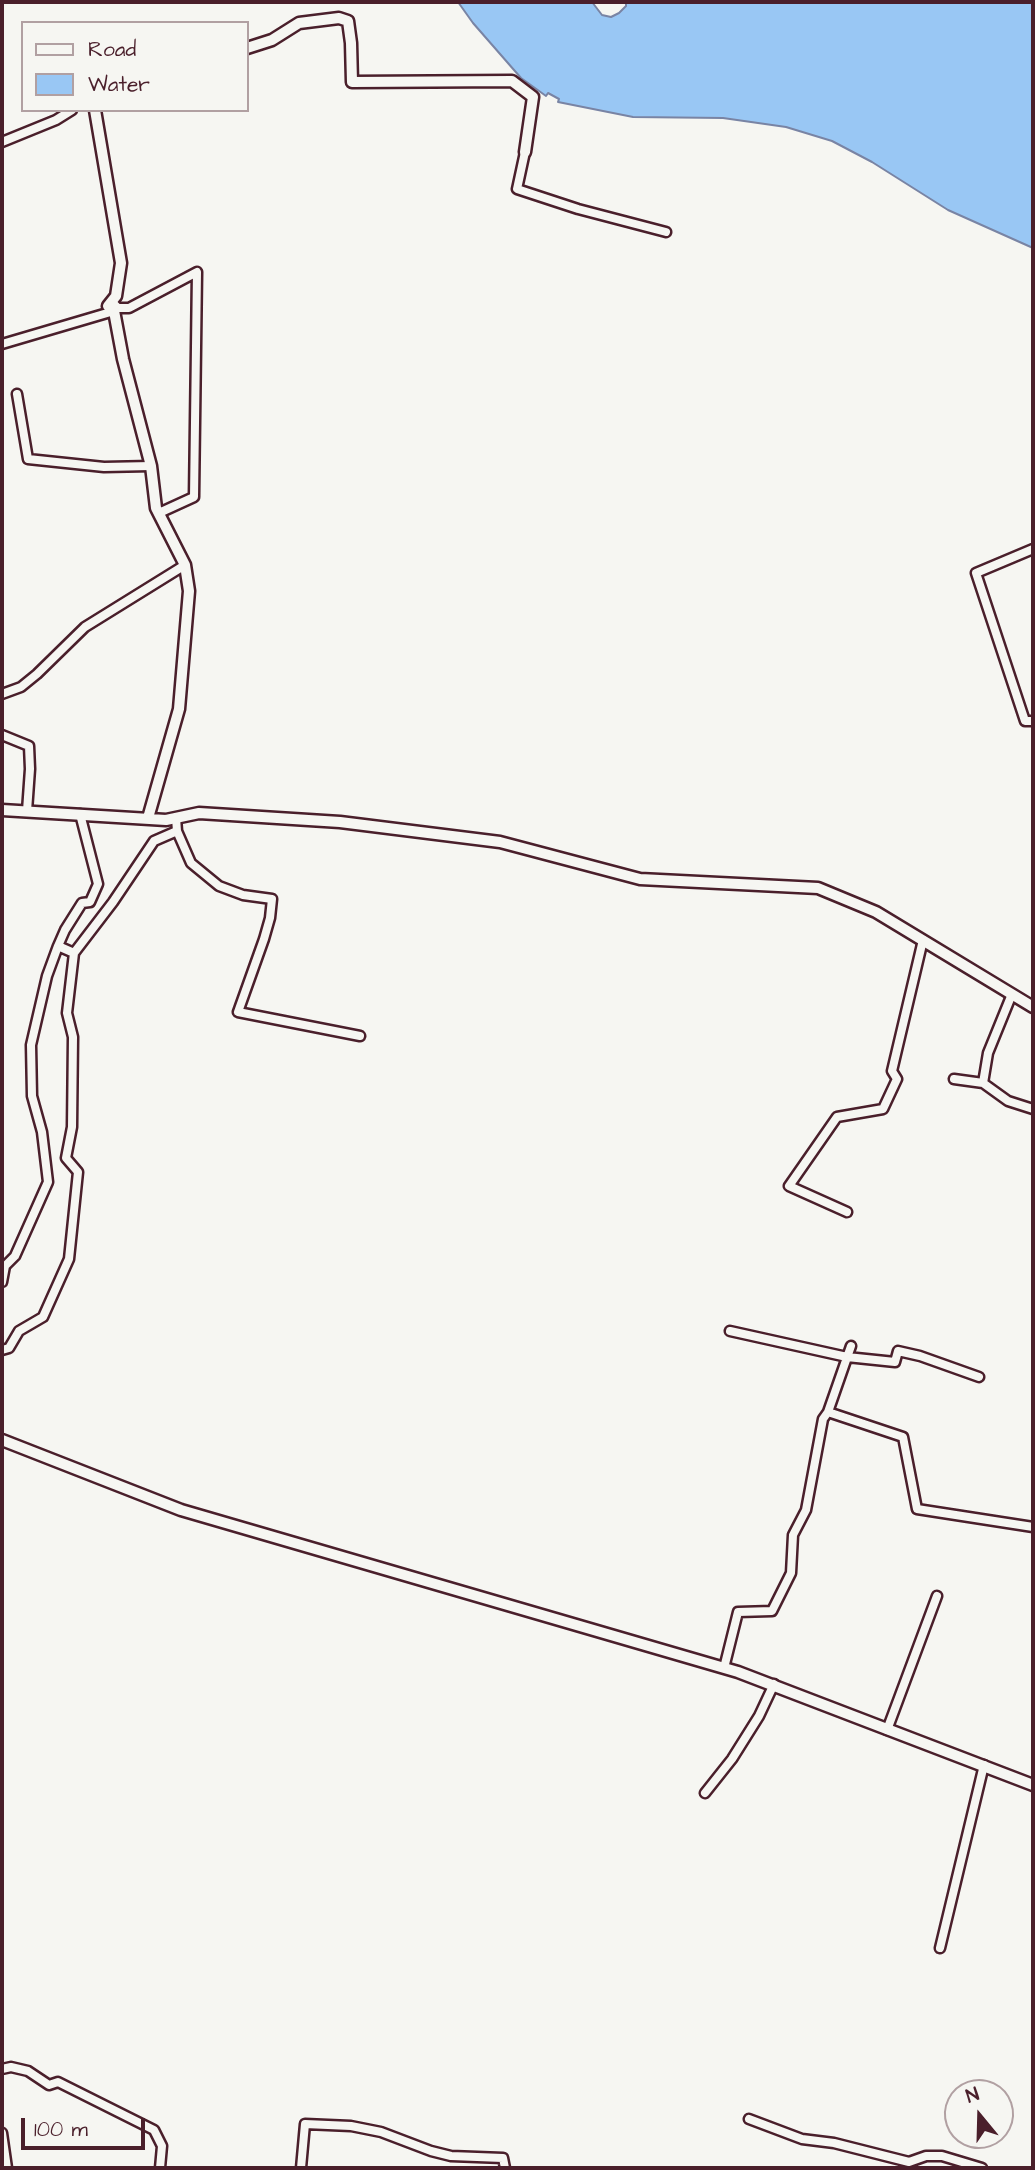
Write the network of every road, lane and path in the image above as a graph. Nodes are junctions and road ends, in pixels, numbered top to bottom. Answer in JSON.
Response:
{"nodes":[{"id":1,"x":248,"y":48,"type":"edge"},
{"id":2,"x":69,"y":112,"type":"edge"},
{"id":3,"x":95,"y":112,"type":"edge"},
{"id":4,"x":2,"y":142,"type":"edge"},
{"id":5,"x":525,"y":152,"type":"joint"},
{"id":6,"x":666,"y":232,"type":"dead end"},
{"id":7,"x":113,"y":306,"type":"junction"},
{"id":8,"x":2,"y":344,"type":"edge"},
{"id":9,"x":17,"y":394,"type":"dead end"},
{"id":10,"x":151,"y":466,"type":"junction"},
{"id":11,"x":159,"y":513,"type":"junction"},
{"id":12,"x":1033,"y":549,"type":"edge"},
{"id":13,"x":184,"y":565,"type":"junction"},
{"id":14,"x":2,"y":694,"type":"edge"},
{"id":15,"x":1033,"y":721,"type":"edge"},
{"id":16,"x":2,"y":735,"type":"edge"},
{"id":17,"x":2,"y":810,"type":"edge"},
{"id":18,"x":27,"y":811,"type":"junction"},
{"id":19,"x":80,"y":814,"type":"junction"},
{"id":20,"x":148,"y":818,"type":"junction"},
{"id":21,"x":171,"y":819,"type":"junction"},
{"id":22,"x":177,"y":831,"type":"junction"},
{"id":23,"x":922,"y":940,"type":"junction"},
{"id":24,"x":58,"y":946,"type":"junction"},
{"id":25,"x":74,"y":953,"type":"junction"},
{"id":26,"x":1012,"y":994,"type":"junction"},
{"id":27,"x":1033,"y":1007,"type":"edge"},
{"id":28,"x":360,"y":1036,"type":"dead end"},
{"id":29,"x":954,"y":1079,"type":"dead end"},
{"id":30,"x":983,"y":1083,"type":"junction"},
{"id":31,"x":1033,"y":1109,"type":"edge"},
{"id":32,"x":847,"y":1212,"type":"dead end"},
{"id":33,"x":2,"y":1282,"type":"edge"},
{"id":34,"x":730,"y":1331,"type":"dead end"},
{"id":35,"x":851,"y":1346,"type":"dead end"},
{"id":36,"x":2,"y":1350,"type":"edge"},
{"id":37,"x":848,"y":1357,"type":"junction"},
{"id":38,"x":979,"y":1377,"type":"dead end"},
{"id":39,"x":828,"y":1412,"type":"junction"},
{"id":40,"x":2,"y":1440,"type":"edge"},
{"id":41,"x":1033,"y":1527,"type":"edge"},
{"id":42,"x":937,"y":1596,"type":"dead end"},
{"id":43,"x":724,"y":1668,"type":"junction"},
{"id":44,"x":774,"y":1684,"type":"junction"},
{"id":45,"x":887,"y":1730,"type":"junction"},
{"id":46,"x":984,"y":1765,"type":"junction"},
{"id":47,"x":1033,"y":1785,"type":"edge"},
{"id":48,"x":705,"y":1793,"type":"dead end"},
{"id":49,"x":940,"y":1948,"type":"dead end"},
{"id":50,"x":2,"y":2069,"type":"edge"},
{"id":51,"x":748,"y":2119,"type":"dead end"},
{"id":52,"x":2,"y":2133,"type":"edge"},
{"id":53,"x":7,"y":2168,"type":"edge"},
{"id":54,"x":160,"y":2168,"type":"edge"},
{"id":55,"x":301,"y":2168,"type":"edge"},
{"id":56,"x":505,"y":2168,"type":"edge"},
{"id":57,"x":982,"y":2168,"type":"edge"}],
"edges":[{"from":1,"to":5,"type":"street"},
{"from":2,"to":4,"type":"street"},
{"from":3,"to":7,"type":"street"},
{"from":5,"to":6,"type":"street"},
{"from":7,"to":8,"type":"street"},
{"from":7,"to":10,"type":"street"},
{"from":7,"to":11,"type":"street"},
{"from":9,"to":10,"type":"street"},
{"from":10,"to":11,"type":"street"},
{"from":11,"to":13,"type":"street"},
{"from":12,"to":15,"type":"street"},
{"from":13,"to":14,"type":"street"},
{"from":13,"to":20,"type":"street"},
{"from":16,"to":18,"type":"street"},
{"from":17,"to":18,"type":"street"},
{"from":18,"to":19,"type":"street"},
{"from":19,"to":20,"type":"street"},
{"from":19,"to":24,"type":"street"},
{"from":20,"to":21,"type":"street"},
{"from":21,"to":22,"type":"street"},
{"from":21,"to":23,"type":"street"},
{"from":22,"to":25,"type":"street"},
{"from":22,"to":28,"type":"street"},
{"from":23,"to":26,"type":"street"},
{"from":23,"to":32,"type":"street"},
{"from":24,"to":25,"type":"street"},
{"from":24,"to":33,"type":"street"},
{"from":25,"to":36,"type":"street"},
{"from":26,"to":27,"type":"street"},
{"from":26,"to":30,"type":"street"},
{"from":29,"to":30,"type":"street"},
{"from":30,"to":31,"type":"street"},
{"from":34,"to":37,"type":"street"},
{"from":35,"to":37,"type":"street"},
{"from":37,"to":38,"type":"street"},
{"from":37,"to":39,"type":"street"},
{"from":39,"to":41,"type":"street"},
{"from":39,"to":43,"type":"street"},
{"from":40,"to":43,"type":"street"},
{"from":42,"to":45,"type":"street"},
{"from":43,"to":44,"type":"street"},
{"from":44,"to":45,"type":"street"},
{"from":44,"to":48,"type":"street"},
{"from":45,"to":46,"type":"street"},
{"from":46,"to":47,"type":"street"},
{"from":46,"to":49,"type":"street"},
{"from":50,"to":54,"type":"street"},
{"from":51,"to":57,"type":"street"},
{"from":52,"to":53,"type":"street"},
{"from":55,"to":56,"type":"street"}]}
